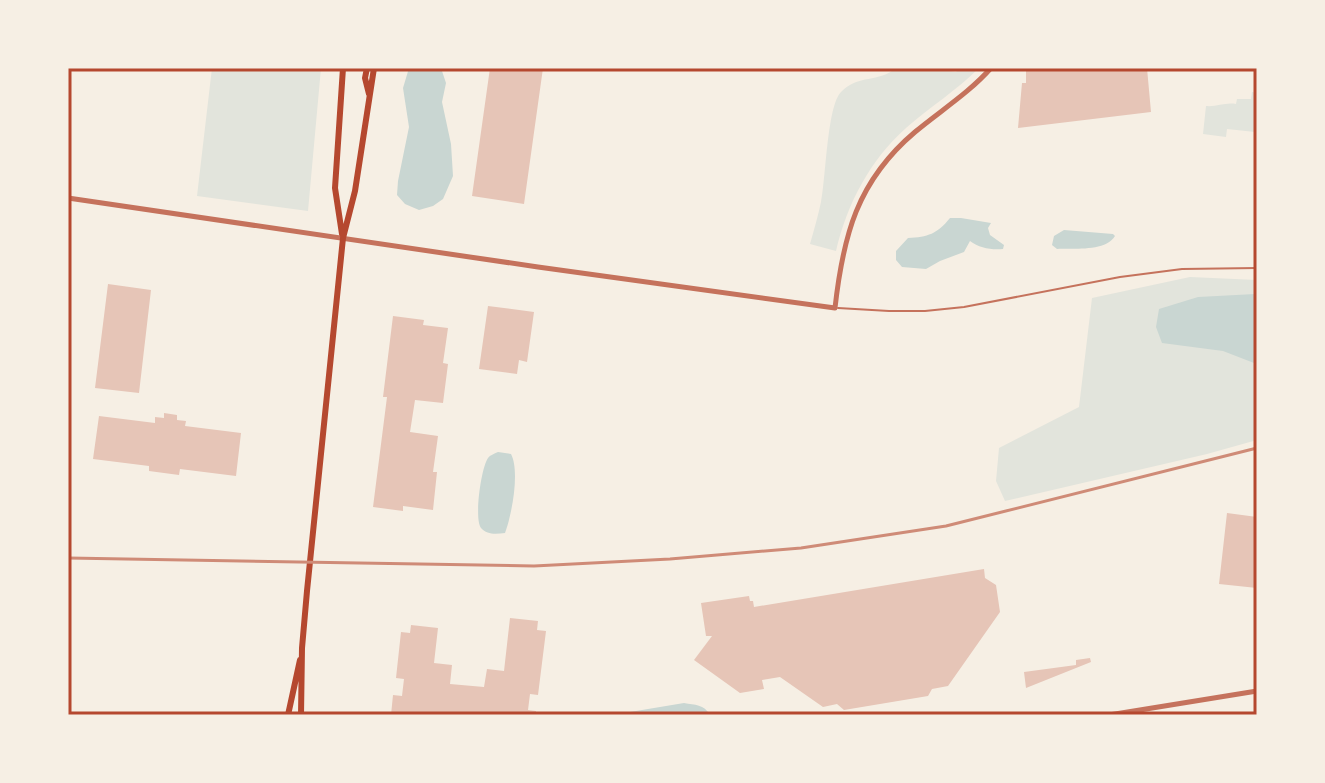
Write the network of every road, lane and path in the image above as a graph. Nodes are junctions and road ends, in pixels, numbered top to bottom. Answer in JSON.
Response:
{"nodes":[{"id":1,"x":343,"y":68,"type":"edge"},
{"id":2,"x":367,"y":68,"type":"edge"},
{"id":3,"x":374,"y":68,"type":"edge"},
{"id":4,"x":991,"y":68,"type":"edge"},
{"id":5,"x":370,"y":97,"type":"junction"},
{"id":6,"x":68,"y":198,"type":"edge"},
{"id":7,"x":343,"y":238,"type":"junction"},
{"id":8,"x":1257,"y":268,"type":"edge"},
{"id":9,"x":835,"y":308,"type":"junction"},
{"id":10,"x":302,"y":648,"type":"junction"},
{"id":11,"x":1257,"y":691,"type":"edge"},
{"id":12,"x":288,"y":715,"type":"edge"},
{"id":13,"x":301,"y":715,"type":"edge"},
{"id":14,"x":1109,"y":715,"type":"edge"}],
"edges":[{"from":1,"to":7,"type":"main road"},
{"from":2,"to":5,"type":"main road"},
{"from":3,"to":5,"type":"main road"},
{"from":4,"to":9,"type":"street"},
{"from":5,"to":7,"type":"main road"},
{"from":6,"to":7,"type":"street"},
{"from":7,"to":9,"type":"street"},
{"from":7,"to":10,"type":"main road"},
{"from":8,"to":9,"type":"lane"},
{"from":10,"to":12,"type":"main road"},
{"from":10,"to":13,"type":"main road"},
{"from":11,"to":14,"type":"street"}]}
